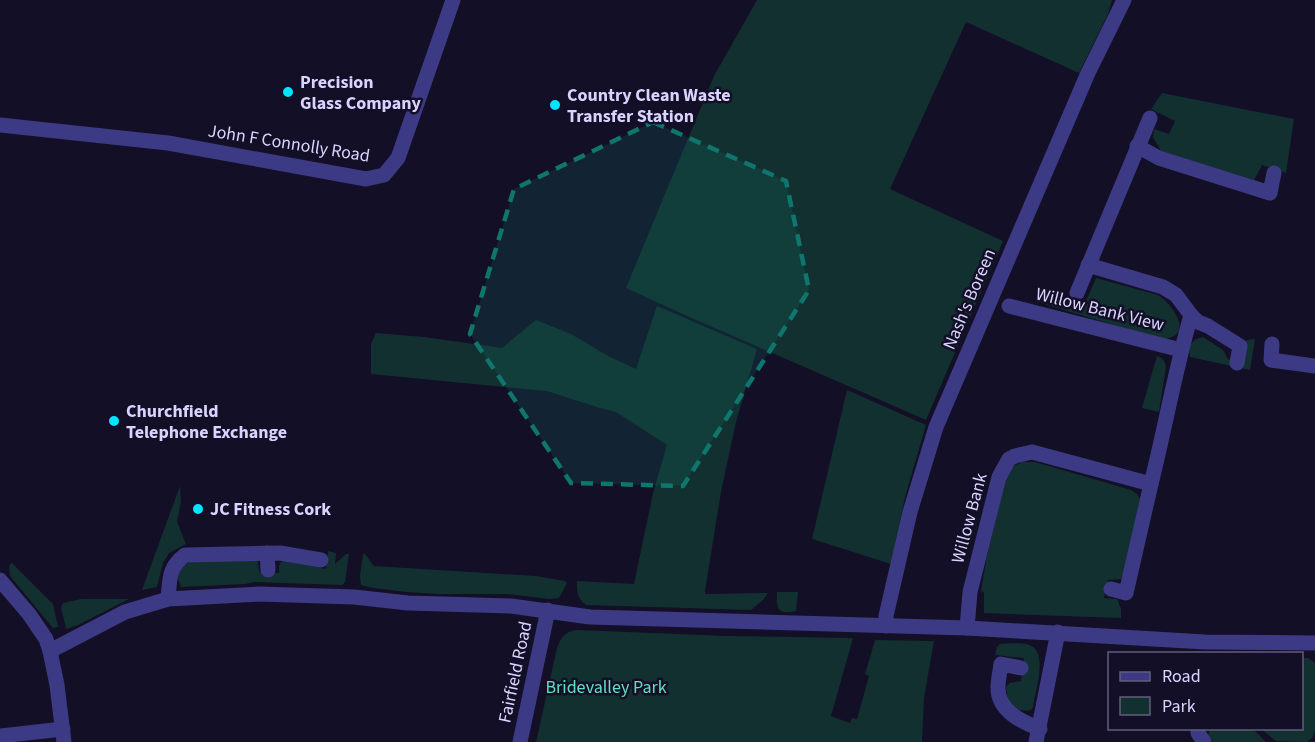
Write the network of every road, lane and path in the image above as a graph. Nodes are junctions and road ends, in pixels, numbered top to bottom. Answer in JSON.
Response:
{"nodes":[{"id":1,"x":453,"y":0,"type":"edge"},
{"id":2,"x":1124,"y":0,"type":"edge"},
{"id":3,"x":1150,"y":118,"type":"dead end"},
{"id":4,"x":0,"y":125,"type":"edge"},
{"id":5,"x":1137,"y":146,"type":"junction"},
{"id":6,"x":1274,"y":173,"type":"dead end"},
{"id":7,"x":1088,"y":265,"type":"junction"},
{"id":8,"x":1077,"y":293,"type":"dead end"},
{"id":9,"x":1009,"y":306,"type":"dead end"},
{"id":10,"x":1191,"y":315,"type":"junction"},
{"id":11,"x":1272,"y":344,"type":"dead end"},
{"id":12,"x":1181,"y":350,"type":"junction"},
{"id":13,"x":1237,"y":363,"type":"dead end"},
{"id":14,"x":1315,"y":366,"type":"edge"},
{"id":15,"x":1151,"y":484,"type":"junction"},
{"id":16,"x":267,"y":553,"type":"junction"},
{"id":17,"x":321,"y":560,"type":"dead end"},
{"id":18,"x":268,"y":570,"type":"dead end"},
{"id":19,"x":0,"y":580,"type":"edge"},
{"id":20,"x":1111,"y":589,"type":"dead end"},
{"id":21,"x":168,"y":599,"type":"junction"},
{"id":22,"x":548,"y":610,"type":"junction"},
{"id":23,"x":886,"y":626,"type":"junction"},
{"id":24,"x":967,"y":628,"type":"junction"},
{"id":25,"x":1058,"y":632,"type":"junction"},
{"id":26,"x":1315,"y":643,"type":"edge"},
{"id":27,"x":50,"y":651,"type":"junction"},
{"id":28,"x":1021,"y":668,"type":"dead end"},
{"id":29,"x":1038,"y":735,"type":"edge"},
{"id":30,"x":0,"y":736,"type":"edge"},
{"id":31,"x":64,"y":736,"type":"edge"},
{"id":32,"x":520,"y":742,"type":"edge"}],
"edges":[{"from":1,"to":4,"type":"street","name":"John F Connolly Road"},
{"from":2,"to":23,"type":"street","name":"Nash's Boreen"},
{"from":3,"to":5,"type":"street","name":"Willow Bank View"},
{"from":5,"to":6,"type":"street"},
{"from":5,"to":7,"type":"street","name":"Willow Bank View"},
{"from":7,"to":8,"type":"street","name":"Willow Bank View"},
{"from":7,"to":10,"type":"street","name":"Willow Bank View"},
{"from":9,"to":12,"type":"street","name":"Willow Bank View"},
{"from":10,"to":12,"type":"street","name":"Willow Bank View"},
{"from":10,"to":13,"type":"street","name":"Willow Bank View"},
{"from":11,"to":14,"type":"street"},
{"from":12,"to":15,"type":"street"},
{"from":15,"to":20,"type":"street"},
{"from":15,"to":24,"type":"street","name":"Willow Bank"},
{"from":16,"to":17,"type":"street"},
{"from":16,"to":18,"type":"street"},
{"from":16,"to":21,"type":"street"},
{"from":19,"to":27,"type":"street"},
{"from":21,"to":22,"type":"street"},
{"from":21,"to":27,"type":"street"},
{"from":22,"to":23,"type":"street"},
{"from":22,"to":32,"type":"street","name":"Fairfield Road"},
{"from":23,"to":24,"type":"street"},
{"from":24,"to":25,"type":"street"},
{"from":25,"to":26,"type":"street"},
{"from":25,"to":29,"type":"street"},
{"from":27,"to":31,"type":"street"},
{"from":28,"to":29,"type":"street"},
{"from":30,"to":31,"type":"street"}]}
